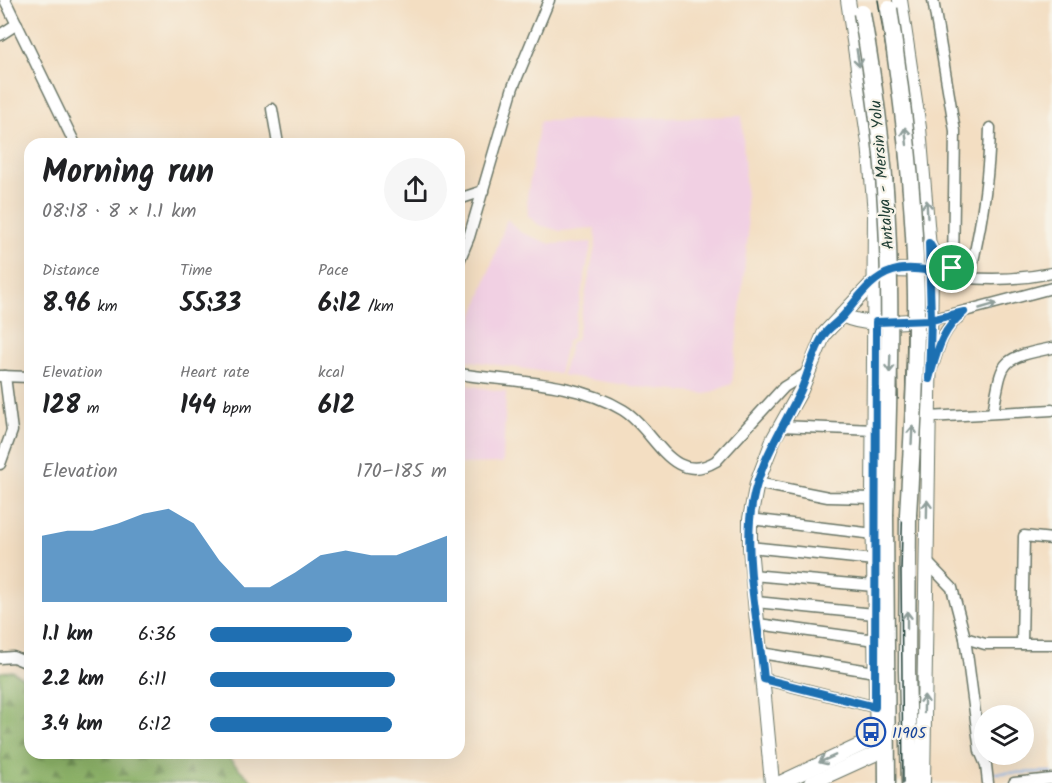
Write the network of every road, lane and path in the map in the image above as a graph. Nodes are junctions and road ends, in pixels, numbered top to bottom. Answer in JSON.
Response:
{"nodes":[{"id":1,"x":5,"y":0,"type":"edge"},
{"id":2,"x":549,"y":0,"type":"edge"},
{"id":3,"x":848,"y":0,"type":"edge"},
{"id":4,"x":933,"y":0,"type":"edge"},
{"id":5,"x":892,"y":3,"type":"edge"},
{"id":6,"x":861,"y":7,"type":"edge"},
{"id":7,"x":17,"y":24,"type":"junction"},
{"id":8,"x":0,"y":35,"type":"edge"},
{"id":9,"x":272,"y":109,"type":"dead end"},
{"id":10,"x":990,"y":128,"type":"dead end"},
{"id":11,"x":72,"y":138,"type":"edge"},
{"id":12,"x":277,"y":138,"type":"edge"},
{"id":13,"x":483,"y":191,"type":"junction"},
{"id":14,"x":465,"y":197,"type":"edge"},
{"id":15,"x":929,"y":243,"type":"junction"},
{"id":16,"x":465,"y":244,"type":"edge"},
{"id":17,"x":952,"y":268,"type":"junction"},
{"id":18,"x":931,"y":272,"type":"junction"},
{"id":19,"x":1052,"y":273,"type":"edge"},
{"id":20,"x":969,"y":278,"type":"junction"},
{"id":21,"x":876,"y":279,"type":"junction"},
{"id":22,"x":1052,"y":288,"type":"edge"},
{"id":23,"x":964,"y":312,"type":"junction"},
{"id":24,"x":844,"y":316,"type":"junction"},
{"id":25,"x":931,"y":320,"type":"junction"},
{"id":26,"x":876,"y":322,"type":"junction"},
{"id":27,"x":1052,"y":348,"type":"edge"},
{"id":28,"x":807,"y":373,"type":"junction"},
{"id":29,"x":465,"y":375,"type":"edge"},
{"id":30,"x":2,"y":376,"type":"edge"},
{"id":31,"x":24,"y":377,"type":"edge"},
{"id":32,"x":929,"y":379,"type":"junction"},
{"id":33,"x":1052,"y":410,"type":"edge"},
{"id":34,"x":993,"y":412,"type":"junction"},
{"id":35,"x":929,"y":417,"type":"junction"},
{"id":36,"x":781,"y":426,"type":"junction"},
{"id":37,"x":874,"y":430,"type":"junction"},
{"id":38,"x":0,"y":464,"type":"edge"},
{"id":39,"x":757,"y":483,"type":"junction"},
{"id":40,"x":873,"y":498,"type":"junction"},
{"id":41,"x":750,"y":519,"type":"junction"},
{"id":42,"x":874,"y":534,"type":"junction"},
{"id":43,"x":1052,"y":539,"type":"edge"},
{"id":44,"x":750,"y":547,"type":"junction"},
{"id":45,"x":874,"y":560,"type":"junction"},
{"id":46,"x":926,"y":561,"type":"junction"},
{"id":47,"x":753,"y":575,"type":"junction"},
{"id":48,"x":874,"y":586,"type":"junction"},
{"id":49,"x":756,"y":602,"type":"junction"},
{"id":50,"x":874,"y":614,"type":"junction"},
{"id":51,"x":758,"y":624,"type":"junction"},
{"id":52,"x":965,"y":638,"type":"junction"},
{"id":53,"x":875,"y":640,"type":"junction"},
{"id":54,"x":1022,"y":644,"type":"junction"},
{"id":55,"x":1052,"y":645,"type":"edge"},
{"id":56,"x":762,"y":653,"type":"junction"},
{"id":57,"x":0,"y":658,"type":"edge"},
{"id":58,"x":24,"y":661,"type":"edge"},
{"id":59,"x":875,"y":672,"type":"junction"},
{"id":60,"x":764,"y":679,"type":"junction"},
{"id":61,"x":875,"y":707,"type":"junction"},
{"id":62,"x":876,"y":746,"type":"junction"},
{"id":63,"x":1052,"y":779,"type":"edge"},
{"id":64,"x":772,"y":783,"type":"edge"},
{"id":65,"x":780,"y":783,"type":"edge"},
{"id":66,"x":811,"y":783,"type":"edge"},
{"id":67,"x":887,"y":783,"type":"edge"},
{"id":68,"x":910,"y":783,"type":"edge"},
{"id":69,"x":923,"y":783,"type":"edge"},
{"id":70,"x":988,"y":783,"type":"edge"},
{"id":71,"x":1014,"y":783,"type":"edge"}],
"edges":[{"from":1,"to":7,"type":"street"},
{"from":2,"to":13,"type":"street"},
{"from":3,"to":21,"type":"main road","one_way":true},
{"from":4,"to":17,"type":"street"},
{"from":15,"to":5,"type":"main road","one_way":true},
{"from":68,"to":5,"type":"highway","name":"Antalya - Mersin Yolu","one_way":true,"bridge":true},
{"from":6,"to":67,"type":"highway","name":"Antalya - Mersin Yolu","one_way":true,"bridge":true},
{"from":7,"to":8,"type":"street"},
{"from":7,"to":11,"type":"street"},
{"from":9,"to":12,"type":"street"},
{"from":10,"to":20,"type":"street"},
{"from":13,"to":14,"type":"street"},
{"from":13,"to":16,"type":"street"},
{"from":15,"to":17,"type":"street"},
{"from":15,"to":18,"type":"main road"},
{"from":17,"to":20,"type":"street"},
{"from":18,"to":20,"type":"street"},
{"from":18,"to":21,"type":"main road"},
{"from":18,"to":25,"type":"main road"},
{"from":19,"to":20,"type":"street"},
{"from":21,"to":24,"type":"main road"},
{"from":21,"to":26,"type":"main road"},
{"from":23,"to":22,"type":"street","one_way":true},
{"from":23,"to":25,"type":"street"},
{"from":23,"to":32,"type":"street"},
{"from":24,"to":26,"type":"main road"},
{"from":24,"to":28,"type":"main road"},
{"from":25,"to":26,"type":"main road"},
{"from":25,"to":32,"type":"main road"},
{"from":26,"to":37,"type":"main road"},
{"from":27,"to":34,"type":"street"},
{"from":28,"to":29,"type":"street"},
{"from":28,"to":36,"type":"main road"},
{"from":30,"to":31,"type":"street"},
{"from":30,"to":38,"type":"street"},
{"from":32,"to":35,"type":"main road"},
{"from":33,"to":34,"type":"street"},
{"from":34,"to":35,"type":"street"},
{"from":46,"to":35,"type":"main road","one_way":true},
{"from":36,"to":37,"type":"street"},
{"from":36,"to":39,"type":"main road"},
{"from":37,"to":40,"type":"main road"},
{"from":39,"to":40,"type":"street"},
{"from":39,"to":41,"type":"main road"},
{"from":40,"to":42,"type":"main road"},
{"from":41,"to":42,"type":"street"},
{"from":41,"to":44,"type":"main road"},
{"from":42,"to":45,"type":"main road"},
{"from":43,"to":54,"type":"street"},
{"from":44,"to":45,"type":"street"},
{"from":44,"to":47,"type":"main road"},
{"from":45,"to":48,"type":"main road"},
{"from":46,"to":52,"type":"street"},
{"from":69,"to":46,"type":"main road","one_way":true},
{"from":47,"to":48,"type":"street"},
{"from":47,"to":49,"type":"main road"},
{"from":48,"to":50,"type":"main road"},
{"from":49,"to":50,"type":"street"},
{"from":49,"to":51,"type":"main road"},
{"from":50,"to":53,"type":"main road"},
{"from":51,"to":53,"type":"street"},
{"from":51,"to":56,"type":"main road"},
{"from":52,"to":54,"type":"street"},
{"from":52,"to":70,"type":"street"},
{"from":53,"to":59,"type":"main road"},
{"from":54,"to":55,"type":"street"},
{"from":56,"to":59,"type":"street"},
{"from":56,"to":60,"type":"main road"},
{"from":57,"to":58,"type":"street"},
{"from":59,"to":61,"type":"main road"},
{"from":60,"to":61,"type":"street"},
{"from":60,"to":64,"type":"main road"},
{"from":61,"to":62,"type":"main road"},
{"from":62,"to":65,"type":"main road","one_way":true},
{"from":62,"to":66,"type":"main road"},
{"from":62,"to":67,"type":"highway"},
{"from":63,"to":71,"type":"street"}]}
